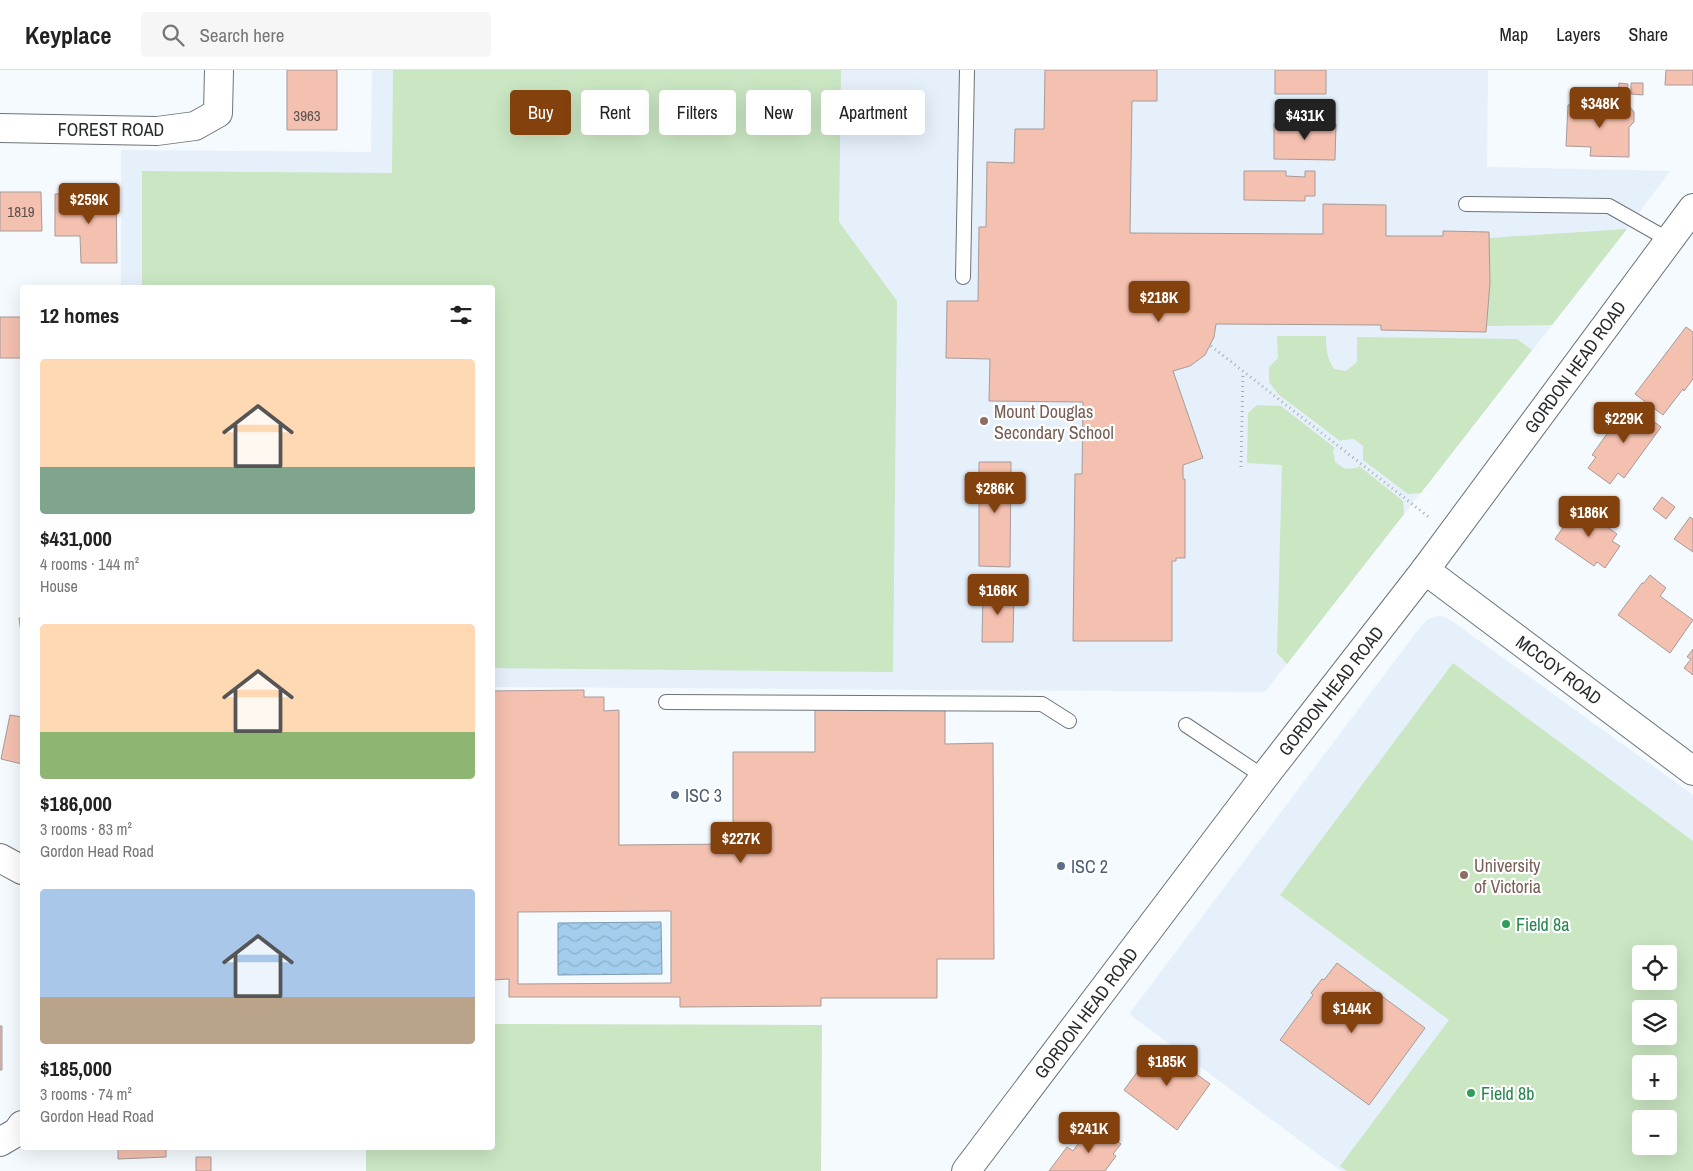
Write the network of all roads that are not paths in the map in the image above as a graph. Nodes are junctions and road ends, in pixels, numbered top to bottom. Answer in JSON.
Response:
{"nodes":[{"id":1,"x":219,"y":70,"type":"edge"},
{"id":2,"x":968,"y":70,"type":"edge"},
{"id":3,"x":0,"y":128,"type":"edge"},
{"id":4,"x":1466,"y":204,"type":"dead end"},
{"id":5,"x":1693,"y":208,"type":"edge"},
{"id":6,"x":1669,"y":240,"type":"junction"},
{"id":7,"x":963,"y":277,"type":"dead end"},
{"id":8,"x":1425,"y":570,"type":"junction"},
{"id":9,"x":666,"y":702,"type":"dead end"},
{"id":10,"x":1070,"y":720,"type":"dead end"},
{"id":11,"x":1186,"y":725,"type":"dead end"},
{"id":12,"x":1693,"y":771,"type":"edge"},
{"id":13,"x":1264,"y":777,"type":"junction"},
{"id":14,"x":0,"y":858,"type":"edge"},
{"id":15,"x":20,"y":869,"type":"edge"},
{"id":16,"x":20,"y":1128,"type":"edge"},
{"id":17,"x":0,"y":1142,"type":"edge"},
{"id":18,"x":966,"y":1171,"type":"edge"}],
"edges":[{"from":1,"to":3,"type":"main road","name":"FOREST ROAD"},
{"from":2,"to":7,"type":"lane"},
{"from":4,"to":6,"type":"lane"},
{"from":5,"to":6,"type":"main road","name":"GORDON HEAD ROAD"},
{"from":6,"to":8,"type":"main road","name":"GORDON HEAD ROAD"},
{"from":8,"to":12,"type":"main road","name":"MCCOY ROAD"},
{"from":8,"to":13,"type":"main road","name":"GORDON HEAD ROAD"},
{"from":9,"to":10,"type":"lane"},
{"from":11,"to":13,"type":"lane"},
{"from":13,"to":18,"type":"main road","name":"GORDON HEAD ROAD"},
{"from":14,"to":15,"type":"main road"},
{"from":16,"to":17,"type":"main road"}]}
